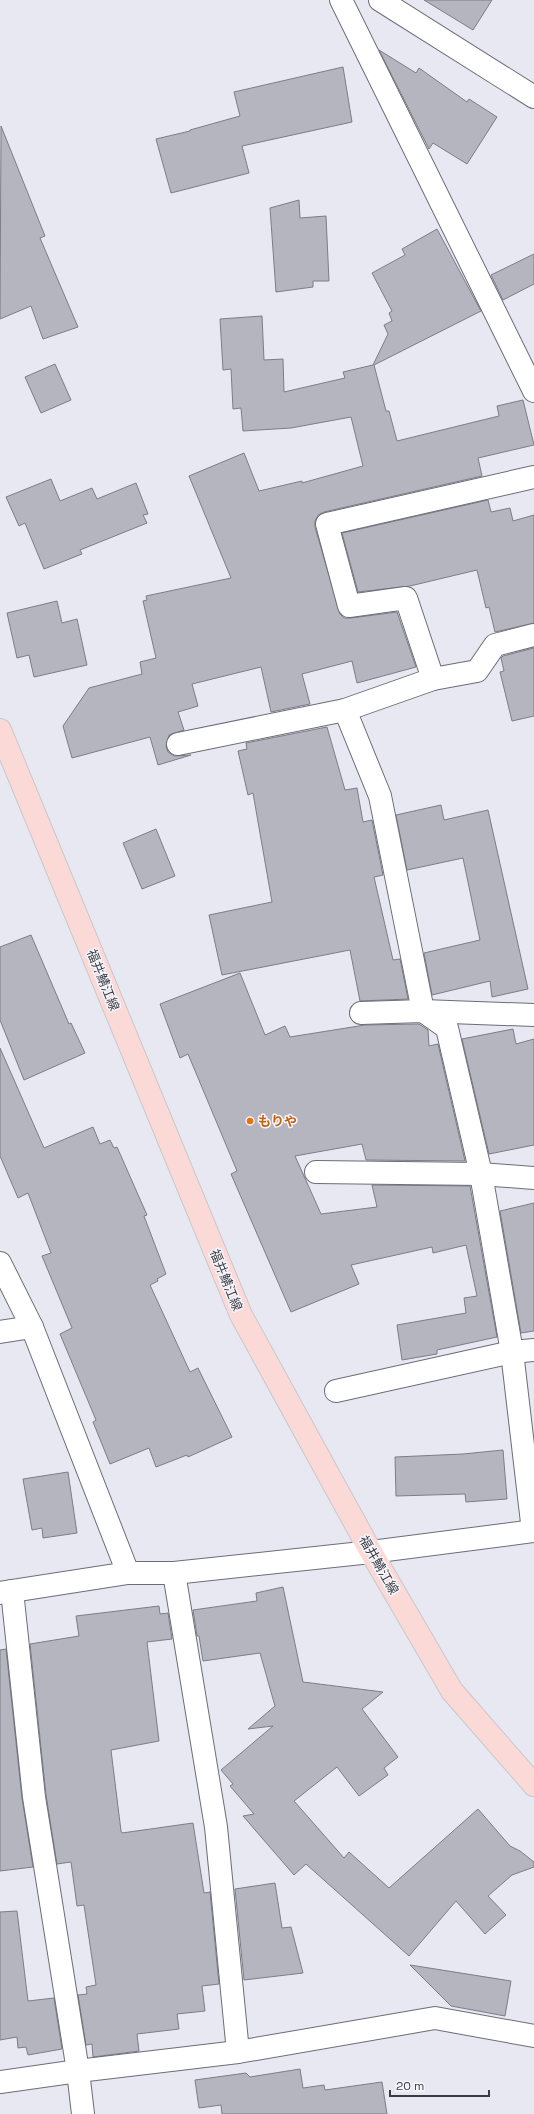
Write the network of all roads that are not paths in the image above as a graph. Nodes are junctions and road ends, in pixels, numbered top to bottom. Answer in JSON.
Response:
{"nodes":[{"id":1,"x":341,"y":0,"type":"edge"},
{"id":2,"x":380,"y":0,"type":"edge"},
{"id":3,"x":534,"y":97,"type":"edge"},
{"id":4,"x":534,"y":391,"type":"edge"},
{"id":5,"x":534,"y":477,"type":"edge"},
{"id":6,"x":534,"y":635,"type":"edge"},
{"id":7,"x":433,"y":679,"type":"junction"},
{"id":8,"x":346,"y":710,"type":"junction"},
{"id":9,"x":0,"y":730,"type":"edge"},
{"id":10,"x":178,"y":744,"type":"dead end"},
{"id":11,"x":423,"y":1011,"type":"junction"},
{"id":12,"x":361,"y":1013,"type":"dead end"},
{"id":13,"x":534,"y":1016,"type":"edge"},
{"id":14,"x":316,"y":1172,"type":"dead end"},
{"id":15,"x":481,"y":1174,"type":"junction"},
{"id":16,"x":534,"y":1178,"type":"edge"},
{"id":17,"x":0,"y":1263,"type":"edge"},
{"id":18,"x":32,"y":1327,"type":"junction"},
{"id":19,"x":0,"y":1332,"type":"edge"},
{"id":20,"x":534,"y":1350,"type":"edge"},
{"id":21,"x":512,"y":1352,"type":"junction"},
{"id":22,"x":336,"y":1391,"type":"dead end"},
{"id":23,"x":533,"y":1531,"type":"edge"},
{"id":24,"x":371,"y":1552,"type":"junction"},
{"id":25,"x":128,"y":1573,"type":"junction"},
{"id":26,"x":174,"y":1573,"type":"junction"},
{"id":27,"x":6,"y":1592,"type":"edge"},
{"id":28,"x":534,"y":1785,"type":"edge"},
{"id":29,"x":534,"y":2036,"type":"edge"},
{"id":30,"x":238,"y":2052,"type":"junction"},
{"id":31,"x":78,"y":2071,"type":"junction"},
{"id":32,"x":0,"y":2082,"type":"edge"},
{"id":33,"x":83,"y":2114,"type":"edge"}],
"edges":[{"from":1,"to":4,"type":"street"},
{"from":2,"to":3,"type":"street"},
{"from":5,"to":7,"type":"street"},
{"from":6,"to":7,"type":"street"},
{"from":7,"to":8,"type":"street"},
{"from":8,"to":10,"type":"street"},
{"from":8,"to":11,"type":"street"},
{"from":9,"to":24,"type":"main road","name":"福井鯖江線"},
{"from":11,"to":12,"type":"street"},
{"from":11,"to":13,"type":"street"},
{"from":11,"to":15,"type":"street"},
{"from":14,"to":15,"type":"street"},
{"from":15,"to":16,"type":"street"},
{"from":15,"to":21,"type":"street"},
{"from":17,"to":18,"type":"street"},
{"from":18,"to":19,"type":"street"},
{"from":18,"to":25,"type":"street"},
{"from":20,"to":21,"type":"street"},
{"from":21,"to":22,"type":"street"},
{"from":21,"to":23,"type":"street"},
{"from":23,"to":24,"type":"street"},
{"from":24,"to":26,"type":"street"},
{"from":24,"to":28,"type":"main road","name":"福井鯖江線"},
{"from":25,"to":26,"type":"street"},
{"from":25,"to":27,"type":"street"},
{"from":26,"to":30,"type":"street"},
{"from":27,"to":31,"type":"street"},
{"from":29,"to":30,"type":"street"},
{"from":30,"to":31,"type":"street"},
{"from":31,"to":32,"type":"street"},
{"from":31,"to":33,"type":"street"}]}
